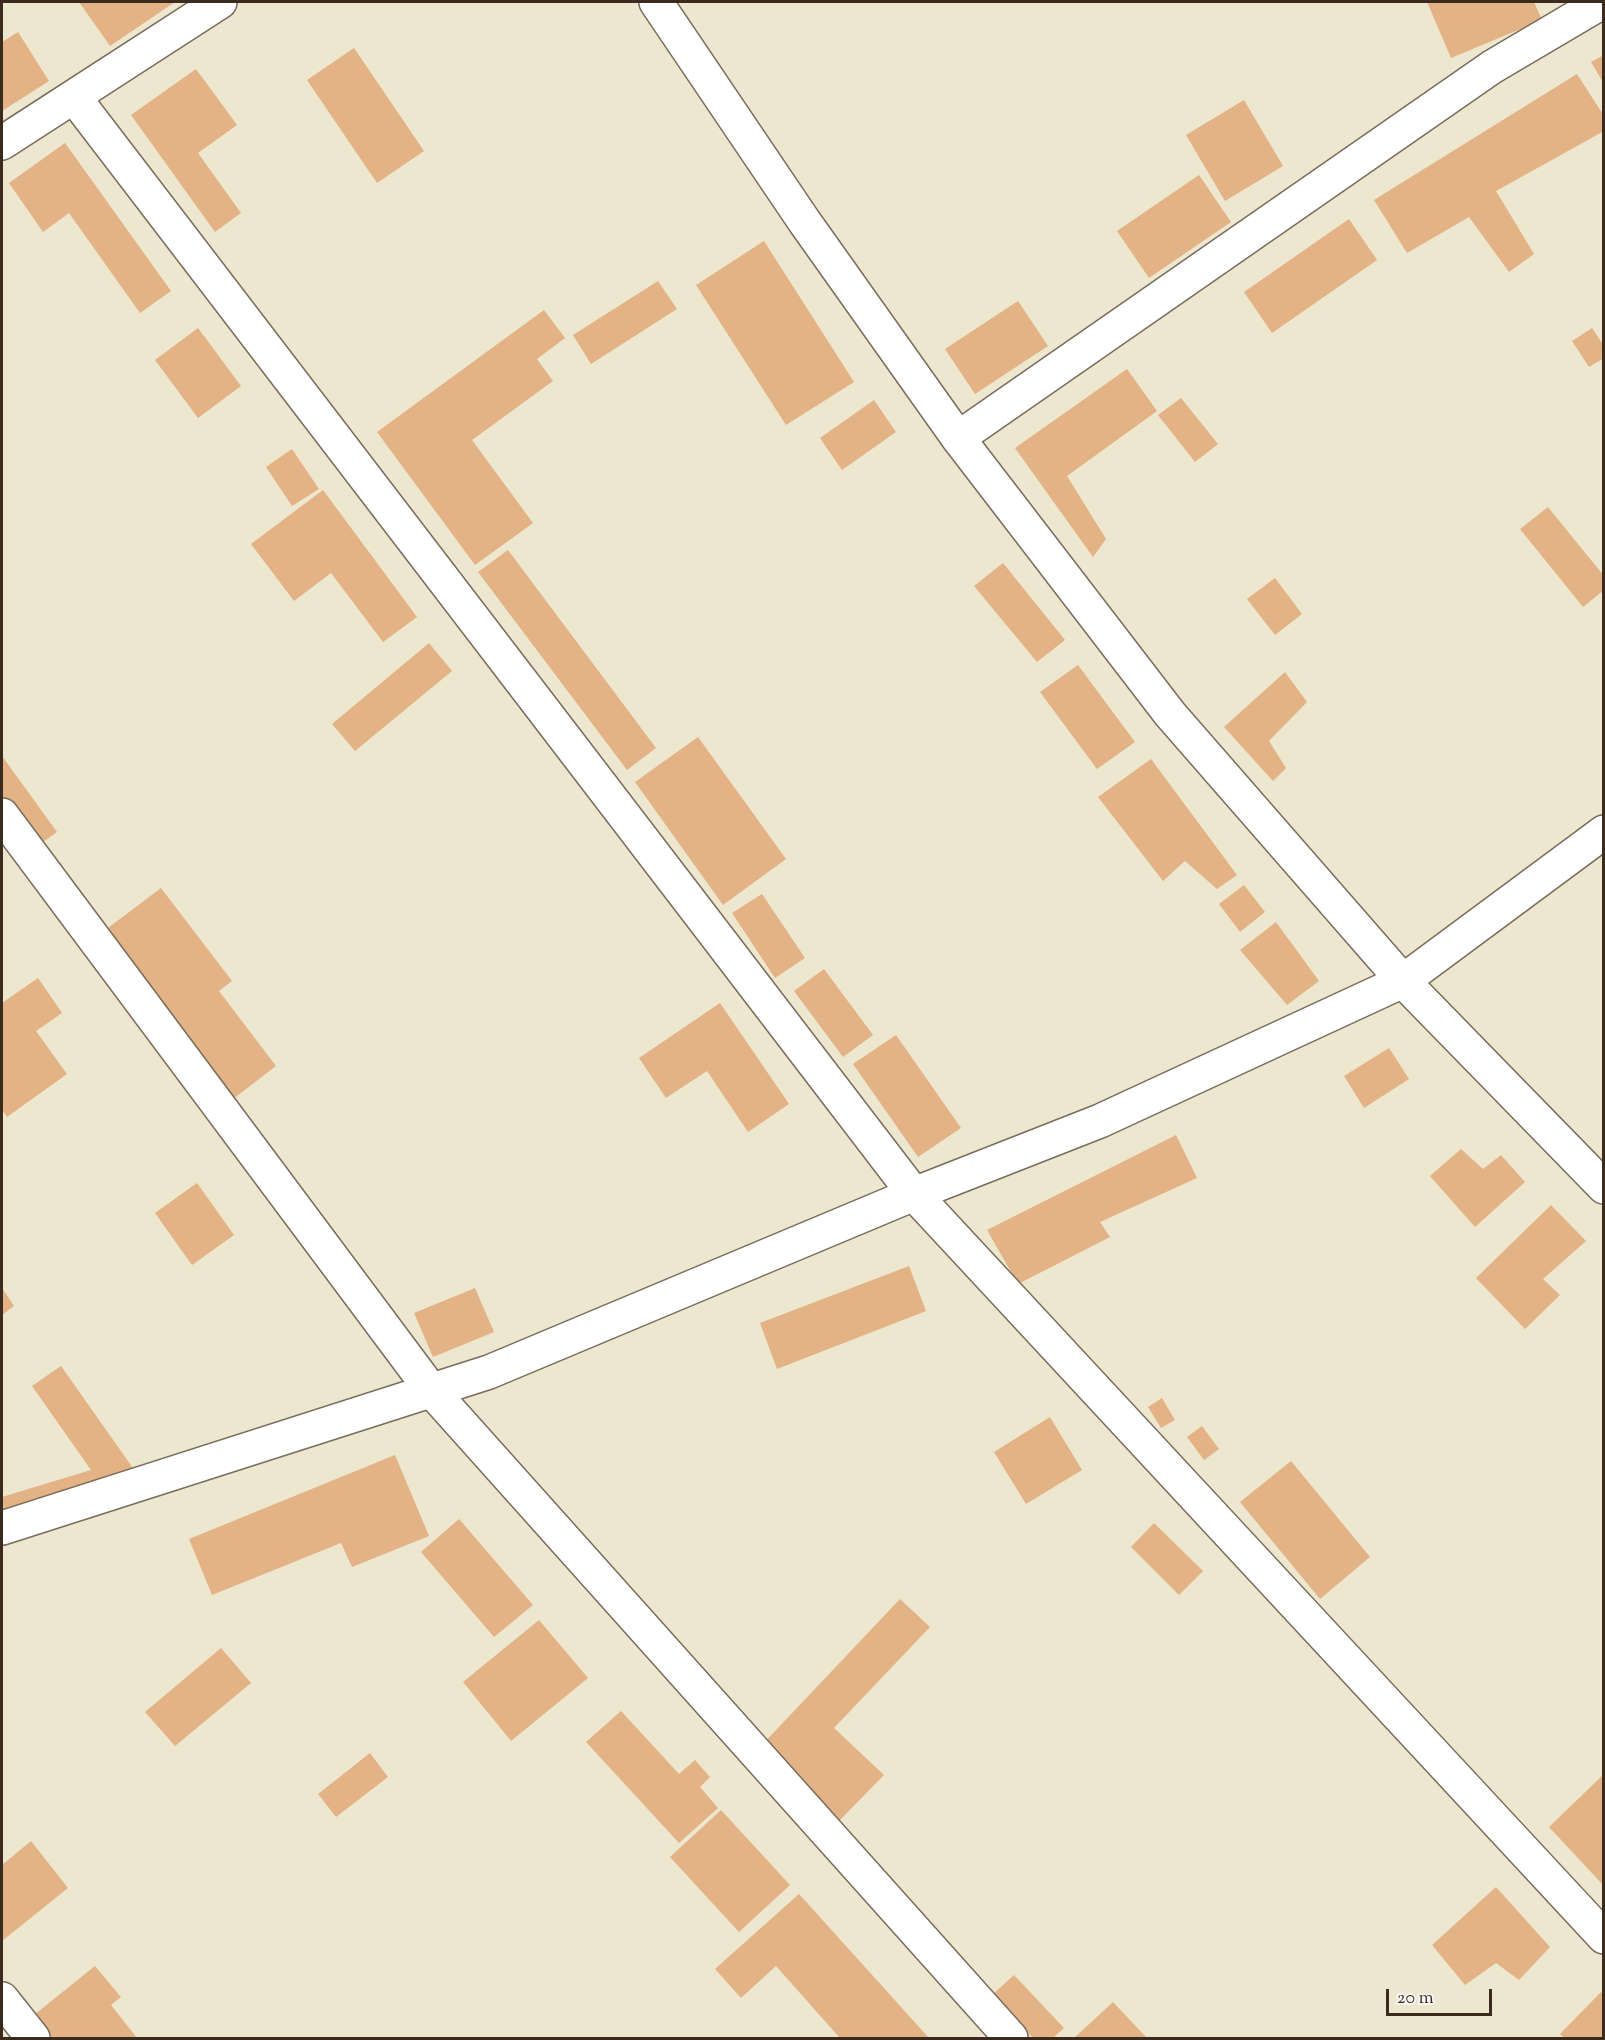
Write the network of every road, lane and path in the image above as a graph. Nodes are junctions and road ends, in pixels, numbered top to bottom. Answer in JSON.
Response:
{"nodes":[{"id":1,"x":220,"y":2,"type":"edge"},
{"id":2,"x":656,"y":2,"type":"edge"},
{"id":3,"x":1602,"y":2,"type":"edge"},
{"id":4,"x":74,"y":97,"type":"junction"},
{"id":5,"x":2,"y":143,"type":"edge"},
{"id":6,"x":958,"y":438,"type":"junction"},
{"id":7,"x":2,"y":815,"type":"edge"},
{"id":8,"x":1604,"y":832,"type":"edge"},
{"id":9,"x":1404,"y":981,"type":"junction"},
{"id":10,"x":1604,"y":1187,"type":"edge"},
{"id":11,"x":914,"y":1194,"type":"junction"},
{"id":12,"x":431,"y":1390,"type":"junction"},
{"id":13,"x":2,"y":1528,"type":"edge"},
{"id":14,"x":1604,"y":1937,"type":"edge"},
{"id":15,"x":2,"y":1999,"type":"edge"},
{"id":16,"x":33,"y":2038,"type":"edge"},
{"id":17,"x":1011,"y":2038,"type":"edge"}],
"edges":[{"from":1,"to":4,"type":"street"},
{"from":2,"to":6,"type":"street"},
{"from":3,"to":6,"type":"street"},
{"from":4,"to":5,"type":"street"},
{"from":4,"to":11,"type":"street"},
{"from":6,"to":9,"type":"street"},
{"from":7,"to":12,"type":"street"},
{"from":8,"to":9,"type":"street"},
{"from":9,"to":10,"type":"street"},
{"from":9,"to":11,"type":"street"},
{"from":11,"to":12,"type":"street"},
{"from":11,"to":14,"type":"street"},
{"from":12,"to":13,"type":"street"},
{"from":12,"to":17,"type":"street"},
{"from":15,"to":16,"type":"street"}]}
